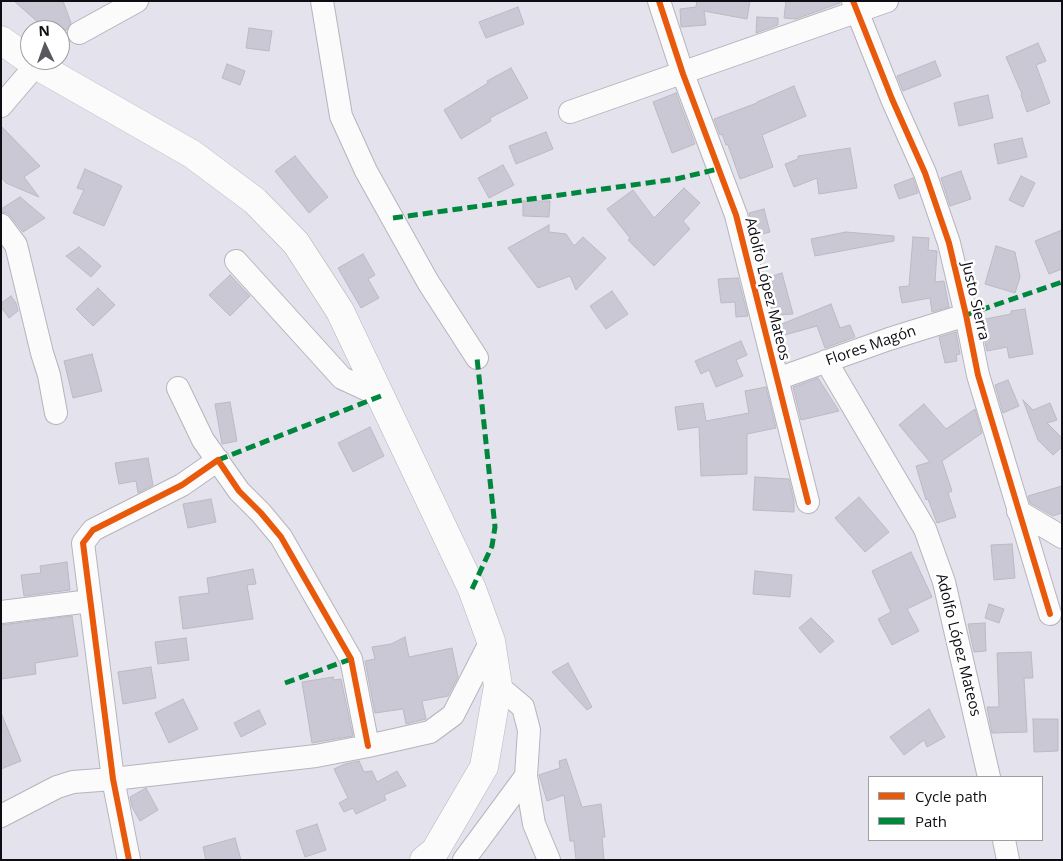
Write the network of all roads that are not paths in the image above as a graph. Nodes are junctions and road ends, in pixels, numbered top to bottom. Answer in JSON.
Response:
{"nodes":[{"id":1,"x":137,"y":1,"type":"edge"},
{"id":2,"x":322,"y":1,"type":"edge"},
{"id":3,"x":659,"y":1,"type":"edge"},
{"id":4,"x":887,"y":1,"type":"edge"},
{"id":5,"x":855,"y":7,"type":"edge"},
{"id":6,"x":79,"y":33,"type":"dead end"},
{"id":7,"x":1,"y":40,"type":"edge"},
{"id":8,"x":20,"y":54,"type":"edge"},
{"id":9,"x":32,"y":70,"type":"edge"},
{"id":10,"x":45,"y":70,"type":"edge"},
{"id":11,"x":683,"y":74,"type":"junction"},
{"id":12,"x":1,"y":106,"type":"edge"},
{"id":13,"x":570,"y":112,"type":"dead end"},
{"id":14,"x":1,"y":225,"type":"edge"},
{"id":15,"x":236,"y":261,"type":"dead end"},
{"id":16,"x":966,"y":315,"type":"junction"},
{"id":17,"x":477,"y":358,"type":"dead end"},
{"id":18,"x":826,"y":361,"type":"junction"},
{"id":19,"x":777,"y":379,"type":"junction"},
{"id":20,"x":178,"y":388,"type":"dead end"},
{"id":21,"x":381,"y":396,"type":"junction"},
{"id":22,"x":56,"y":413,"type":"dead end"},
{"id":23,"x":218,"y":460,"type":"junction"},
{"id":24,"x":808,"y":502,"type":"dead end"},
{"id":25,"x":1018,"y":511,"type":"junction"},
{"id":26,"x":1062,"y":537,"type":"edge"},
{"id":27,"x":90,"y":601,"type":"junction"},
{"id":28,"x":1,"y":612,"type":"edge"},
{"id":29,"x":1050,"y":614,"type":"dead end"},
{"id":30,"x":490,"y":641,"type":"junction"},
{"id":31,"x":498,"y":686,"type":"junction"},
{"id":32,"x":368,"y":746,"type":"junction"},
{"id":33,"x":526,"y":776,"type":"junction"},
{"id":34,"x":989,"y":776,"type":"edge"},
{"id":35,"x":113,"y":779,"type":"junction"},
{"id":36,"x":1,"y":816,"type":"edge"},
{"id":37,"x":1004,"y":841,"type":"edge"},
{"id":38,"x":129,"y":860,"type":"edge"},
{"id":39,"x":424,"y":860,"type":"edge"},
{"id":40,"x":464,"y":860,"type":"edge"},
{"id":41,"x":549,"y":860,"type":"edge"},
{"id":42,"x":1008,"y":860,"type":"edge"}],
"edges":[{"from":1,"to":6,"type":"street"},
{"from":2,"to":17,"type":"street"},
{"from":3,"to":11,"type":"street","name":"Adolfo López Mateos"},
{"from":4,"to":5,"type":"street"},
{"from":5,"to":11,"type":"street"},
{"from":5,"to":16,"type":"street","name":"Justo Sierra"},
{"from":7,"to":8,"type":"highway"},
{"from":9,"to":12,"type":"street"},
{"from":10,"to":21,"type":"highway"},
{"from":11,"to":13,"type":"street"},
{"from":11,"to":19,"type":"street","name":"Adolfo López Mateos"},
{"from":14,"to":22,"type":"street"},
{"from":15,"to":21,"type":"street"},
{"from":16,"to":18,"type":"street","name":"Flores Magón"},
{"from":16,"to":25,"type":"street","name":"Justo Sierra"},
{"from":18,"to":19,"type":"street","name":"Flores Magón"},
{"from":18,"to":34,"type":"street","name":"Adolfo López Mateos"},
{"from":19,"to":24,"type":"street","name":"Adolfo López Mateos"},
{"from":20,"to":23,"type":"street"},
{"from":21,"to":30,"type":"highway"},
{"from":23,"to":27,"type":"street"},
{"from":23,"to":32,"type":"street"},
{"from":25,"to":26,"type":"street"},
{"from":25,"to":29,"type":"street","name":"Justo Sierra"},
{"from":27,"to":28,"type":"street"},
{"from":27,"to":35,"type":"street"},
{"from":30,"to":31,"type":"highway"},
{"from":30,"to":32,"type":"street"},
{"from":31,"to":33,"type":"street"},
{"from":31,"to":39,"type":"highway"},
{"from":32,"to":35,"type":"street"},
{"from":33,"to":40,"type":"street"},
{"from":33,"to":41,"type":"street"},
{"from":35,"to":36,"type":"street"},
{"from":35,"to":38,"type":"street"},
{"from":37,"to":42,"type":"street"}]}
